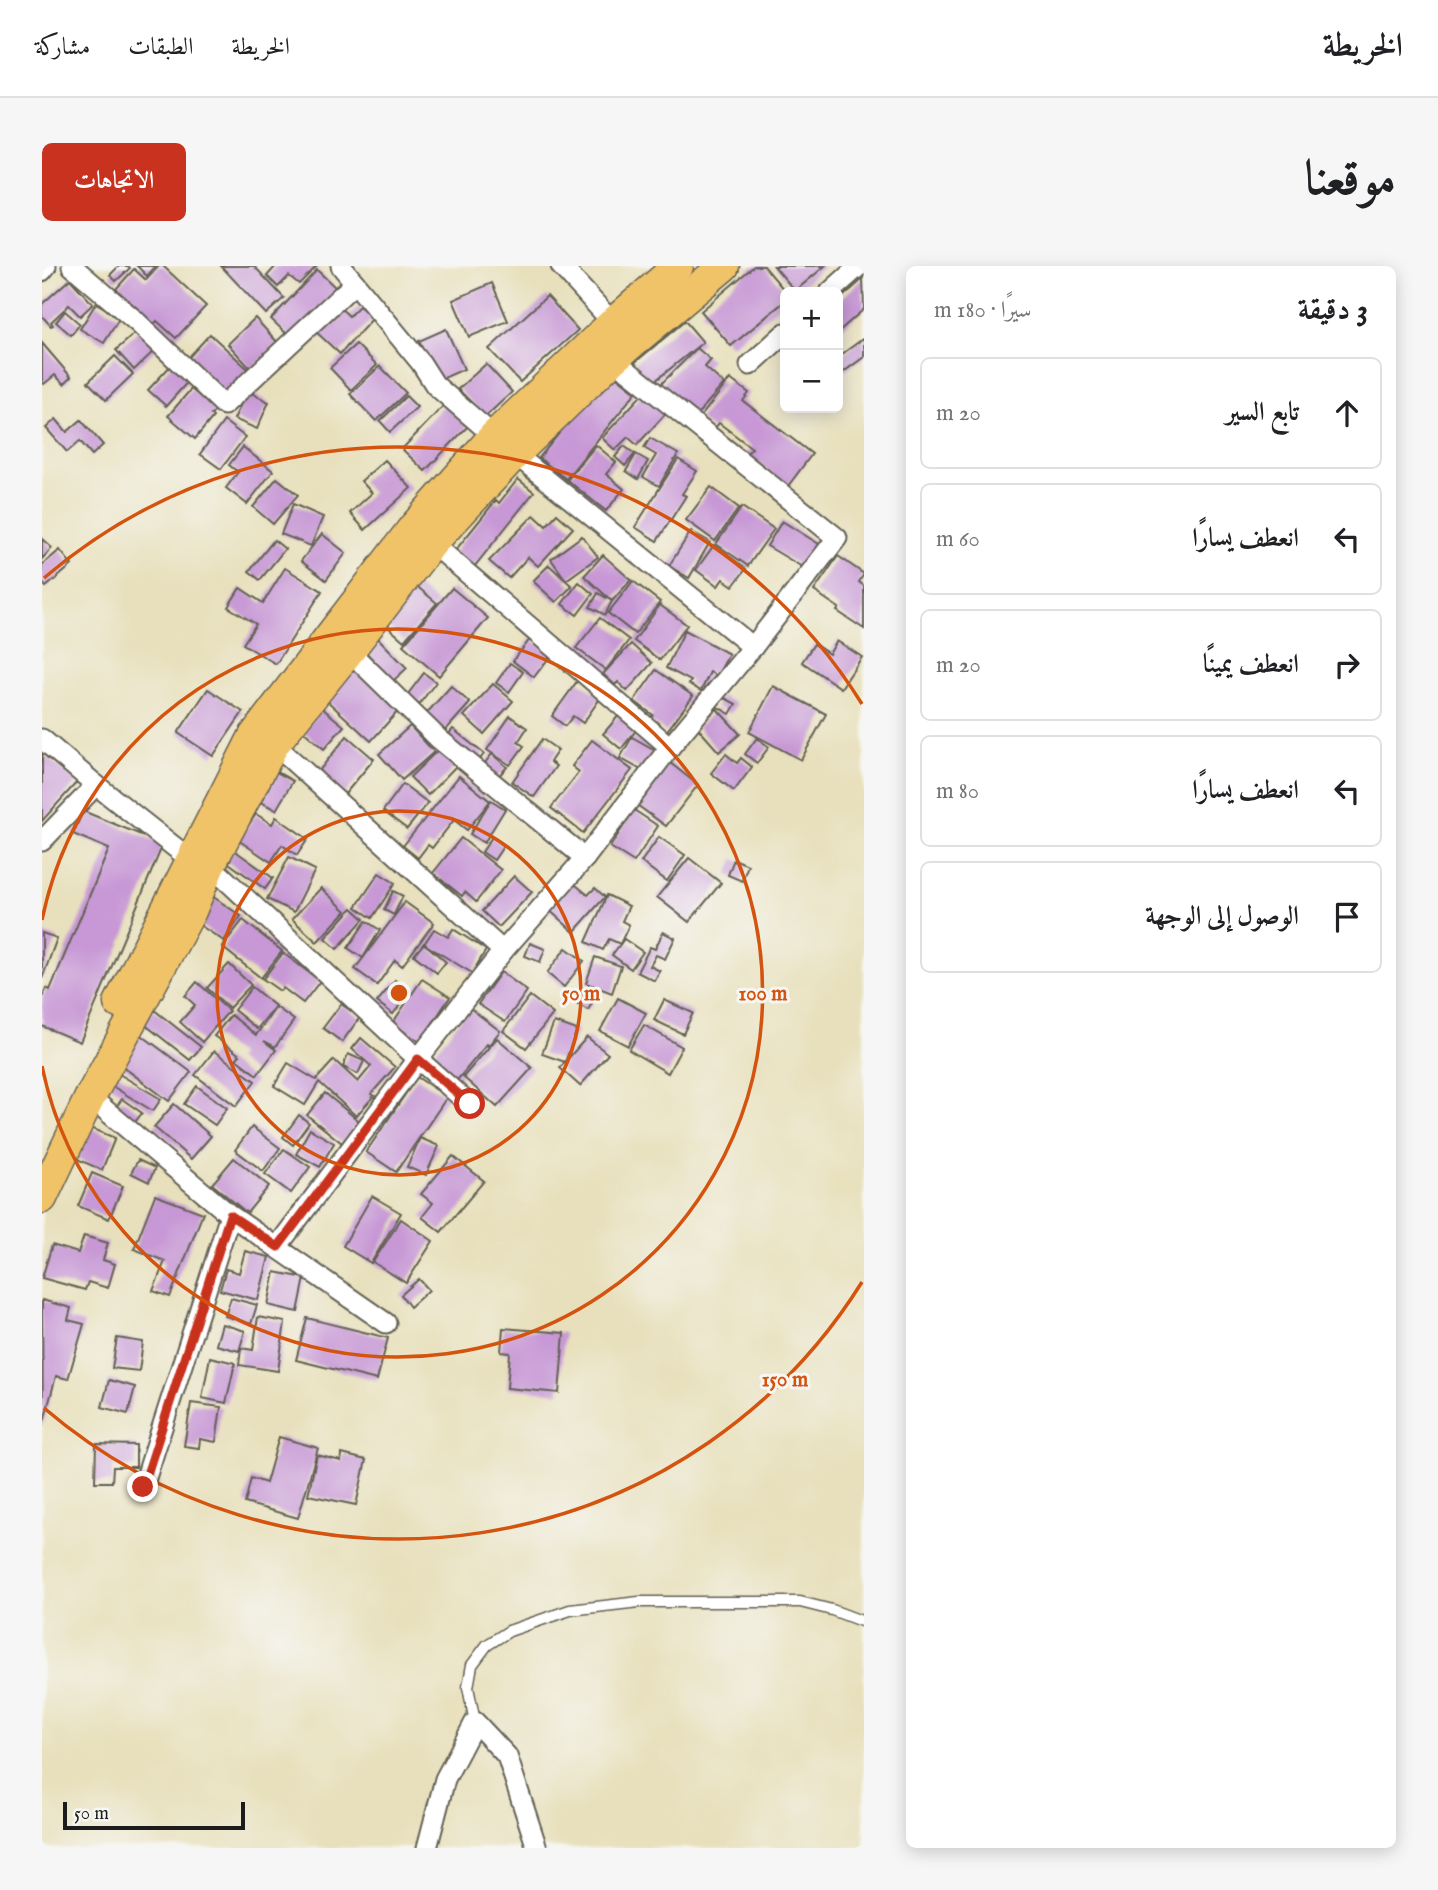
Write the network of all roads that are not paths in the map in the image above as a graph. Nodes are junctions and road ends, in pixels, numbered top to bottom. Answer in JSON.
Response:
{"nodes":[{"id":1,"x":46,"y":266,"type":"edge"},
{"id":2,"x":72,"y":266,"type":"edge"},
{"id":3,"x":341,"y":266,"type":"edge"},
{"id":4,"x":561,"y":266,"type":"edge"},
{"id":5,"x":678,"y":266,"type":"edge"},
{"id":6,"x":724,"y":266,"type":"edge"},
{"id":7,"x":859,"y":266,"type":"edge"},
{"id":8,"x":42,"y":271,"type":"edge"},
{"id":9,"x":355,"y":283,"type":"junction"},
{"id":10,"x":836,"y":287,"type":"edge"},
{"id":11,"x":613,"y":323,"type":"junction"},
{"id":12,"x":780,"y":338,"type":"edge"},
{"id":13,"x":613,"y":359,"type":"junction"},
{"id":14,"x":750,"y":365,"type":"dead end"},
{"id":15,"x":504,"y":445,"type":"junction"},
{"id":16,"x":432,"y":543,"type":"junction"},
{"id":17,"x":753,"y":646,"type":"junction"},
{"id":18,"x":349,"y":651,"type":"junction"},
{"id":19,"x":42,"y":739,"type":"edge"},
{"id":20,"x":274,"y":744,"type":"junction"},
{"id":21,"x":670,"y":747,"type":"junction"},
{"id":22,"x":96,"y":785,"type":"junction"},
{"id":23,"x":42,"y":841,"type":"edge"},
{"id":24,"x":585,"y":858,"type":"junction"},
{"id":25,"x":200,"y":863,"type":"junction"},
{"id":26,"x":503,"y":951,"type":"junction"},
{"id":27,"x":418,"y":1059,"type":"junction"},
{"id":28,"x":90,"y":1097,"type":"junction"},
{"id":29,"x":470,"y":1104,"type":"dead end"},
{"id":30,"x":42,"y":1160,"type":"edge"},
{"id":31,"x":42,"y":1198,"type":"edge"},
{"id":32,"x":230,"y":1215,"type":"junction"},
{"id":33,"x":278,"y":1247,"type":"junction"},
{"id":34,"x":387,"y":1323,"type":"dead end"},
{"id":35,"x":143,"y":1487,"type":"dead end"},
{"id":36,"x":864,"y":1622,"type":"edge"},
{"id":37,"x":475,"y":1722,"type":"junction"},
{"id":38,"x":427,"y":1848,"type":"edge"},
{"id":39,"x":537,"y":1848,"type":"edge"}],
"edges":[{"from":1,"to":8,"type":"street"},
{"from":2,"to":9,"type":"street"},
{"from":3,"to":9,"type":"street"},
{"from":4,"to":11,"type":"street"},
{"from":5,"to":11,"type":"main road"},
{"from":6,"to":13,"type":"main road"},
{"from":7,"to":10,"type":"street"},
{"from":9,"to":15,"type":"street"},
{"from":11,"to":15,"type":"main road"},
{"from":12,"to":14,"type":"street"},
{"from":13,"to":15,"type":"main road"},
{"from":13,"to":17,"type":"street"},
{"from":15,"to":16,"type":"main road"},
{"from":15,"to":17,"type":"street"},
{"from":15,"to":25,"type":"main road"},
{"from":16,"to":18,"type":"main road"},
{"from":16,"to":21,"type":"street"},
{"from":17,"to":21,"type":"street"},
{"from":18,"to":20,"type":"main road"},
{"from":18,"to":24,"type":"street"},
{"from":19,"to":22,"type":"street"},
{"from":20,"to":25,"type":"main road"},
{"from":20,"to":26,"type":"street"},
{"from":21,"to":24,"type":"street"},
{"from":22,"to":23,"type":"street"},
{"from":22,"to":25,"type":"street"},
{"from":24,"to":26,"type":"street"},
{"from":25,"to":27,"type":"street"},
{"from":25,"to":28,"type":"main road"},
{"from":25,"to":30,"type":"main road"},
{"from":26,"to":27,"type":"street"},
{"from":27,"to":29,"type":"street"},
{"from":27,"to":33,"type":"street"},
{"from":28,"to":31,"type":"main road"},
{"from":28,"to":32,"type":"street"},
{"from":32,"to":33,"type":"street"},
{"from":32,"to":35,"type":"street"},
{"from":33,"to":34,"type":"street"},
{"from":36,"to":37,"type":"lane"},
{"from":37,"to":38,"type":"street"},
{"from":37,"to":39,"type":"street"}]}
